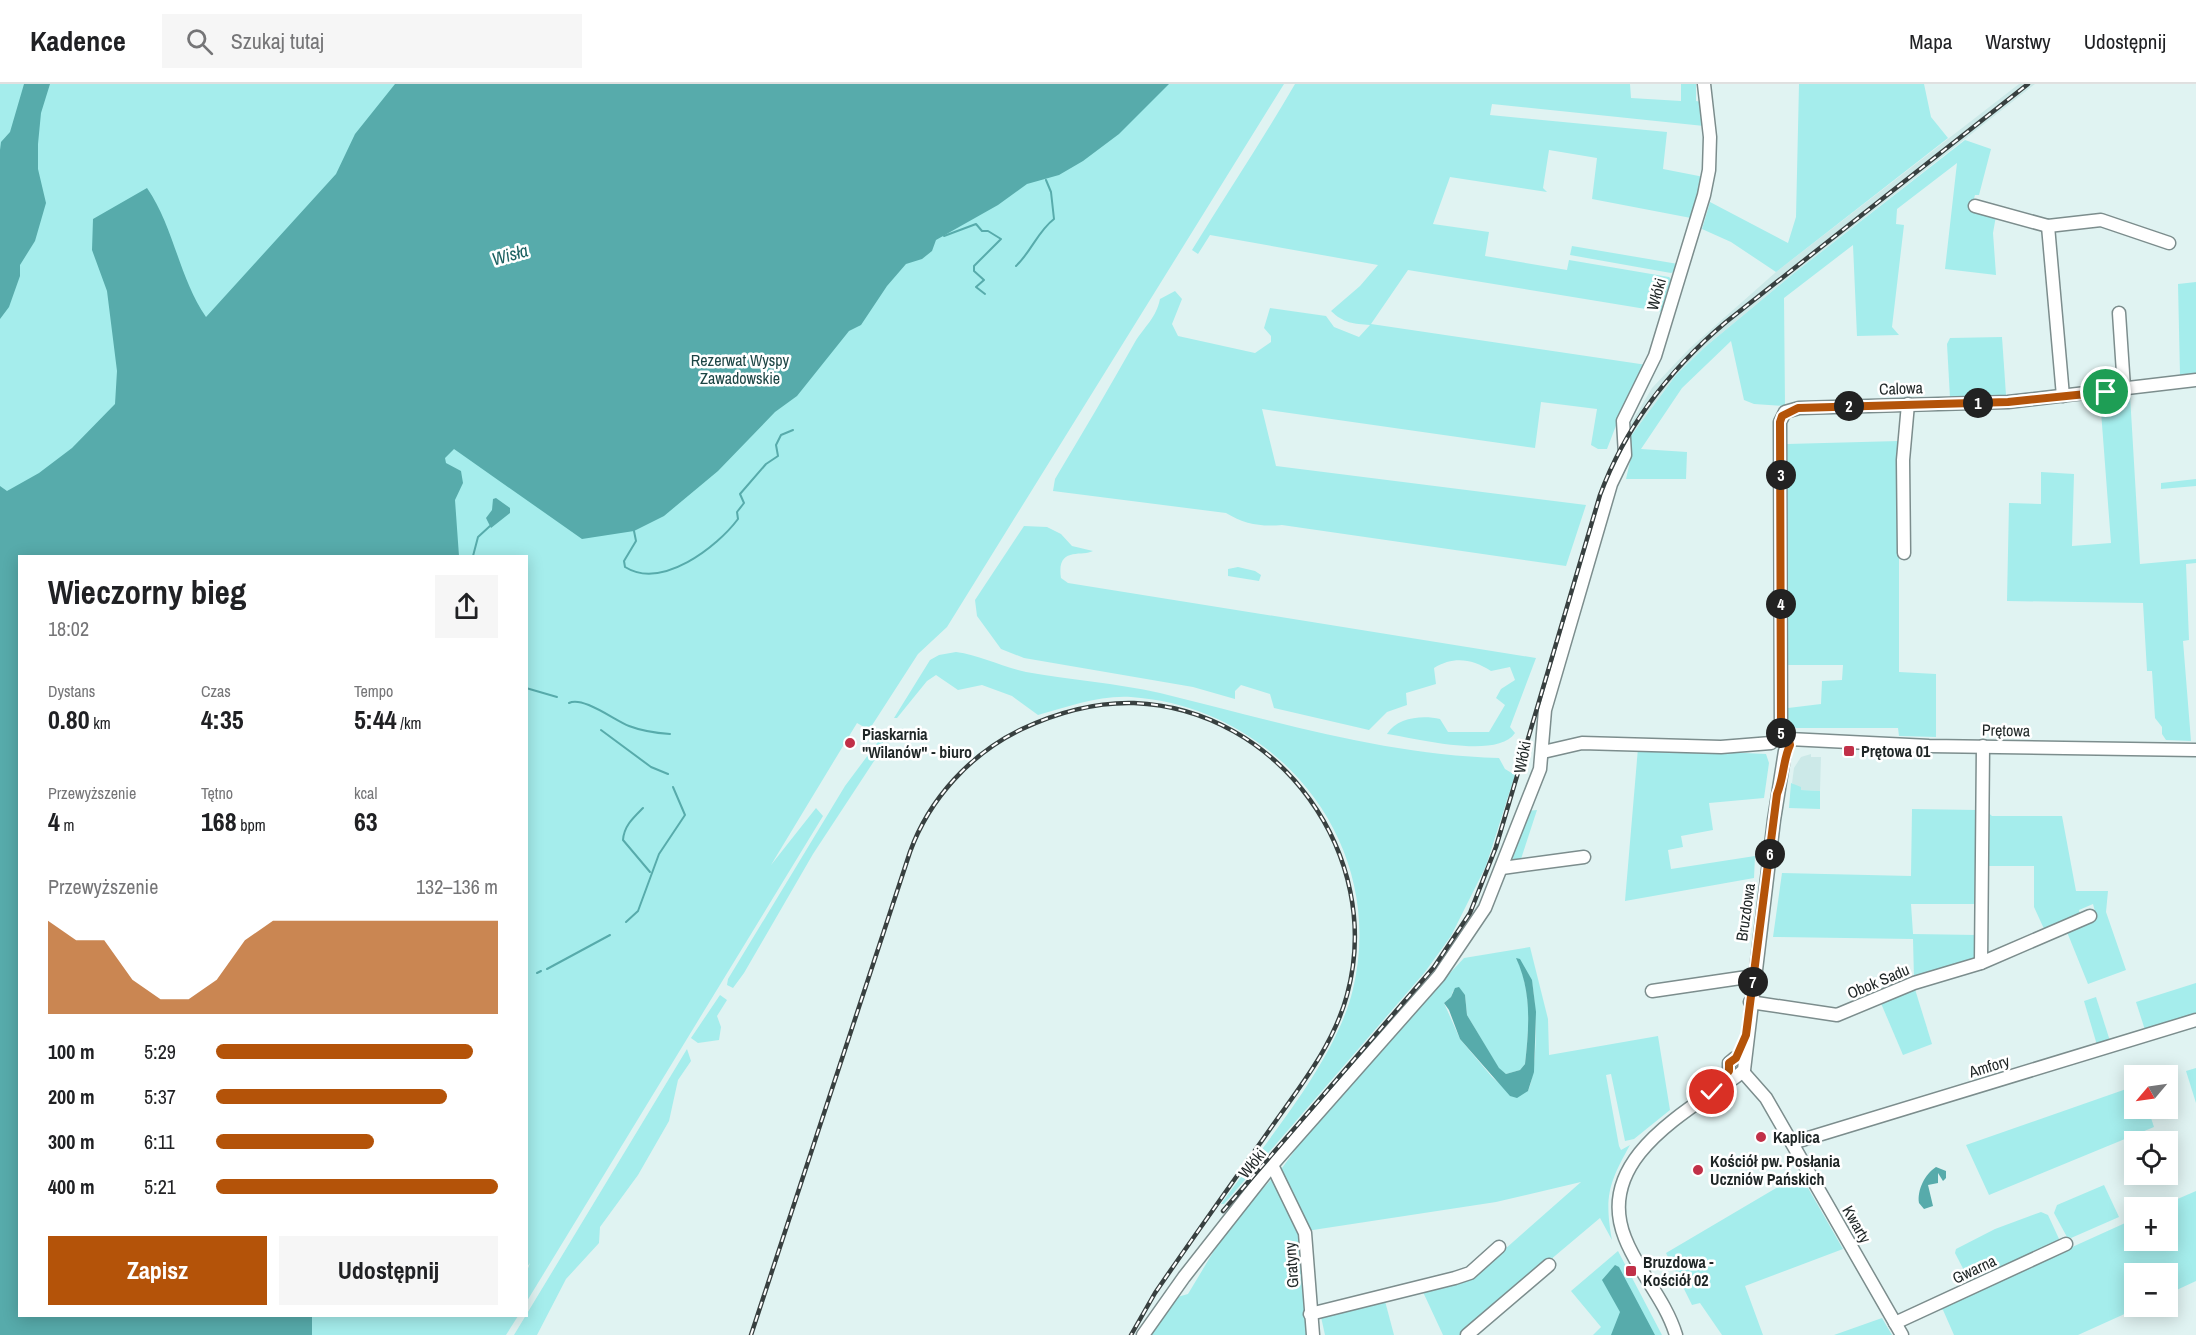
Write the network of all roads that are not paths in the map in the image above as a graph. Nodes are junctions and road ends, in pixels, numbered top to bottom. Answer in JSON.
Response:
{"nodes":[{"id":1,"x":1704,"y":84,"type":"edge"},
{"id":2,"x":1975,"y":206,"type":"dead end"},
{"id":3,"x":2048,"y":226,"type":"junction"},
{"id":4,"x":2169,"y":243,"type":"dead end"},
{"id":5,"x":2119,"y":313,"type":"dead end"},
{"id":6,"x":2196,"y":380,"type":"edge"},
{"id":7,"x":2124,"y":388,"type":"junction"},
{"id":8,"x":2063,"y":396,"type":"junction"},
{"id":9,"x":1908,"y":404,"type":"junction"},
{"id":10,"x":1904,"y":554,"type":"dead end"},
{"id":11,"x":1782,"y":744,"type":"junction"},
{"id":12,"x":1983,"y":746,"type":"junction"},
{"id":13,"x":2196,"y":750,"type":"edge"},
{"id":14,"x":1543,"y":752,"type":"junction"},
{"id":15,"x":1584,"y":857,"type":"dead end"},
{"id":16,"x":1502,"y":868,"type":"junction"},
{"id":17,"x":2090,"y":916,"type":"dead end"},
{"id":18,"x":1981,"y":963,"type":"junction"},
{"id":19,"x":1754,"y":976,"type":"junction"},
{"id":20,"x":1652,"y":991,"type":"dead end"},
{"id":21,"x":1750,"y":1002,"type":"junction"},
{"id":22,"x":2196,"y":1020,"type":"edge"},
{"id":23,"x":1737,"y":1067,"type":"junction"},
{"id":24,"x":1792,"y":1143,"type":"junction"},
{"id":25,"x":1272,"y":1165,"type":"junction"},
{"id":26,"x":2066,"y":1244,"type":"dead end"},
{"id":27,"x":1499,"y":1247,"type":"dead end"},
{"id":28,"x":1549,"y":1265,"type":"dead end"},
{"id":29,"x":1310,"y":1314,"type":"junction"},
{"id":30,"x":1895,"y":1323,"type":"junction"},
{"id":31,"x":1143,"y":1335,"type":"edge"},
{"id":32,"x":1313,"y":1335,"type":"edge"},
{"id":33,"x":1467,"y":1335,"type":"edge"},
{"id":34,"x":1676,"y":1335,"type":"edge"},
{"id":35,"x":1902,"y":1335,"type":"edge"}],
"edges":[{"from":1,"to":14,"type":"street","name":"Włóki"},
{"from":2,"to":3,"type":"street"},
{"from":3,"to":4,"type":"street"},
{"from":3,"to":8,"type":"street"},
{"from":5,"to":7,"type":"street"},
{"from":6,"to":7,"type":"street","name":"Calowa"},
{"from":7,"to":8,"type":"street","name":"Calowa"},
{"from":8,"to":9,"type":"street","name":"Calowa"},
{"from":9,"to":10,"type":"street"},
{"from":9,"to":11,"type":"street","name":"Calowa"},
{"from":11,"to":12,"type":"street","name":"Prętowa"},
{"from":11,"to":14,"type":"street","name":"Prętowa"},
{"from":11,"to":19,"type":"street","name":"Bruzdowa"},
{"from":12,"to":13,"type":"street","name":"Prętowa"},
{"from":12,"to":18,"type":"street"},
{"from":14,"to":16,"type":"street","name":"Włóki"},
{"from":15,"to":16,"type":"street"},
{"from":16,"to":25,"type":"street","name":"Włóki"},
{"from":17,"to":18,"type":"street","name":"Obok Sadu"},
{"from":18,"to":21,"type":"street","name":"Obok Sadu"},
{"from":19,"to":20,"type":"street"},
{"from":19,"to":21,"type":"street","name":"Bruzdowa"},
{"from":21,"to":23,"type":"street","name":"Bruzdowa"},
{"from":22,"to":24,"type":"street","name":"Amfory"},
{"from":23,"to":24,"type":"street","name":"Kwarty"},
{"from":23,"to":34,"type":"street"},
{"from":24,"to":30,"type":"street","name":"Kwarty"},
{"from":25,"to":29,"type":"street","name":"Gratyny"},
{"from":25,"to":31,"type":"street","name":"Włóki"},
{"from":26,"to":30,"type":"street","name":"Gwarna"},
{"from":27,"to":29,"type":"street"},
{"from":28,"to":33,"type":"street"},
{"from":29,"to":32,"type":"street","name":"Gratyny"},
{"from":30,"to":35,"type":"street","name":"Kwarty"}]}
